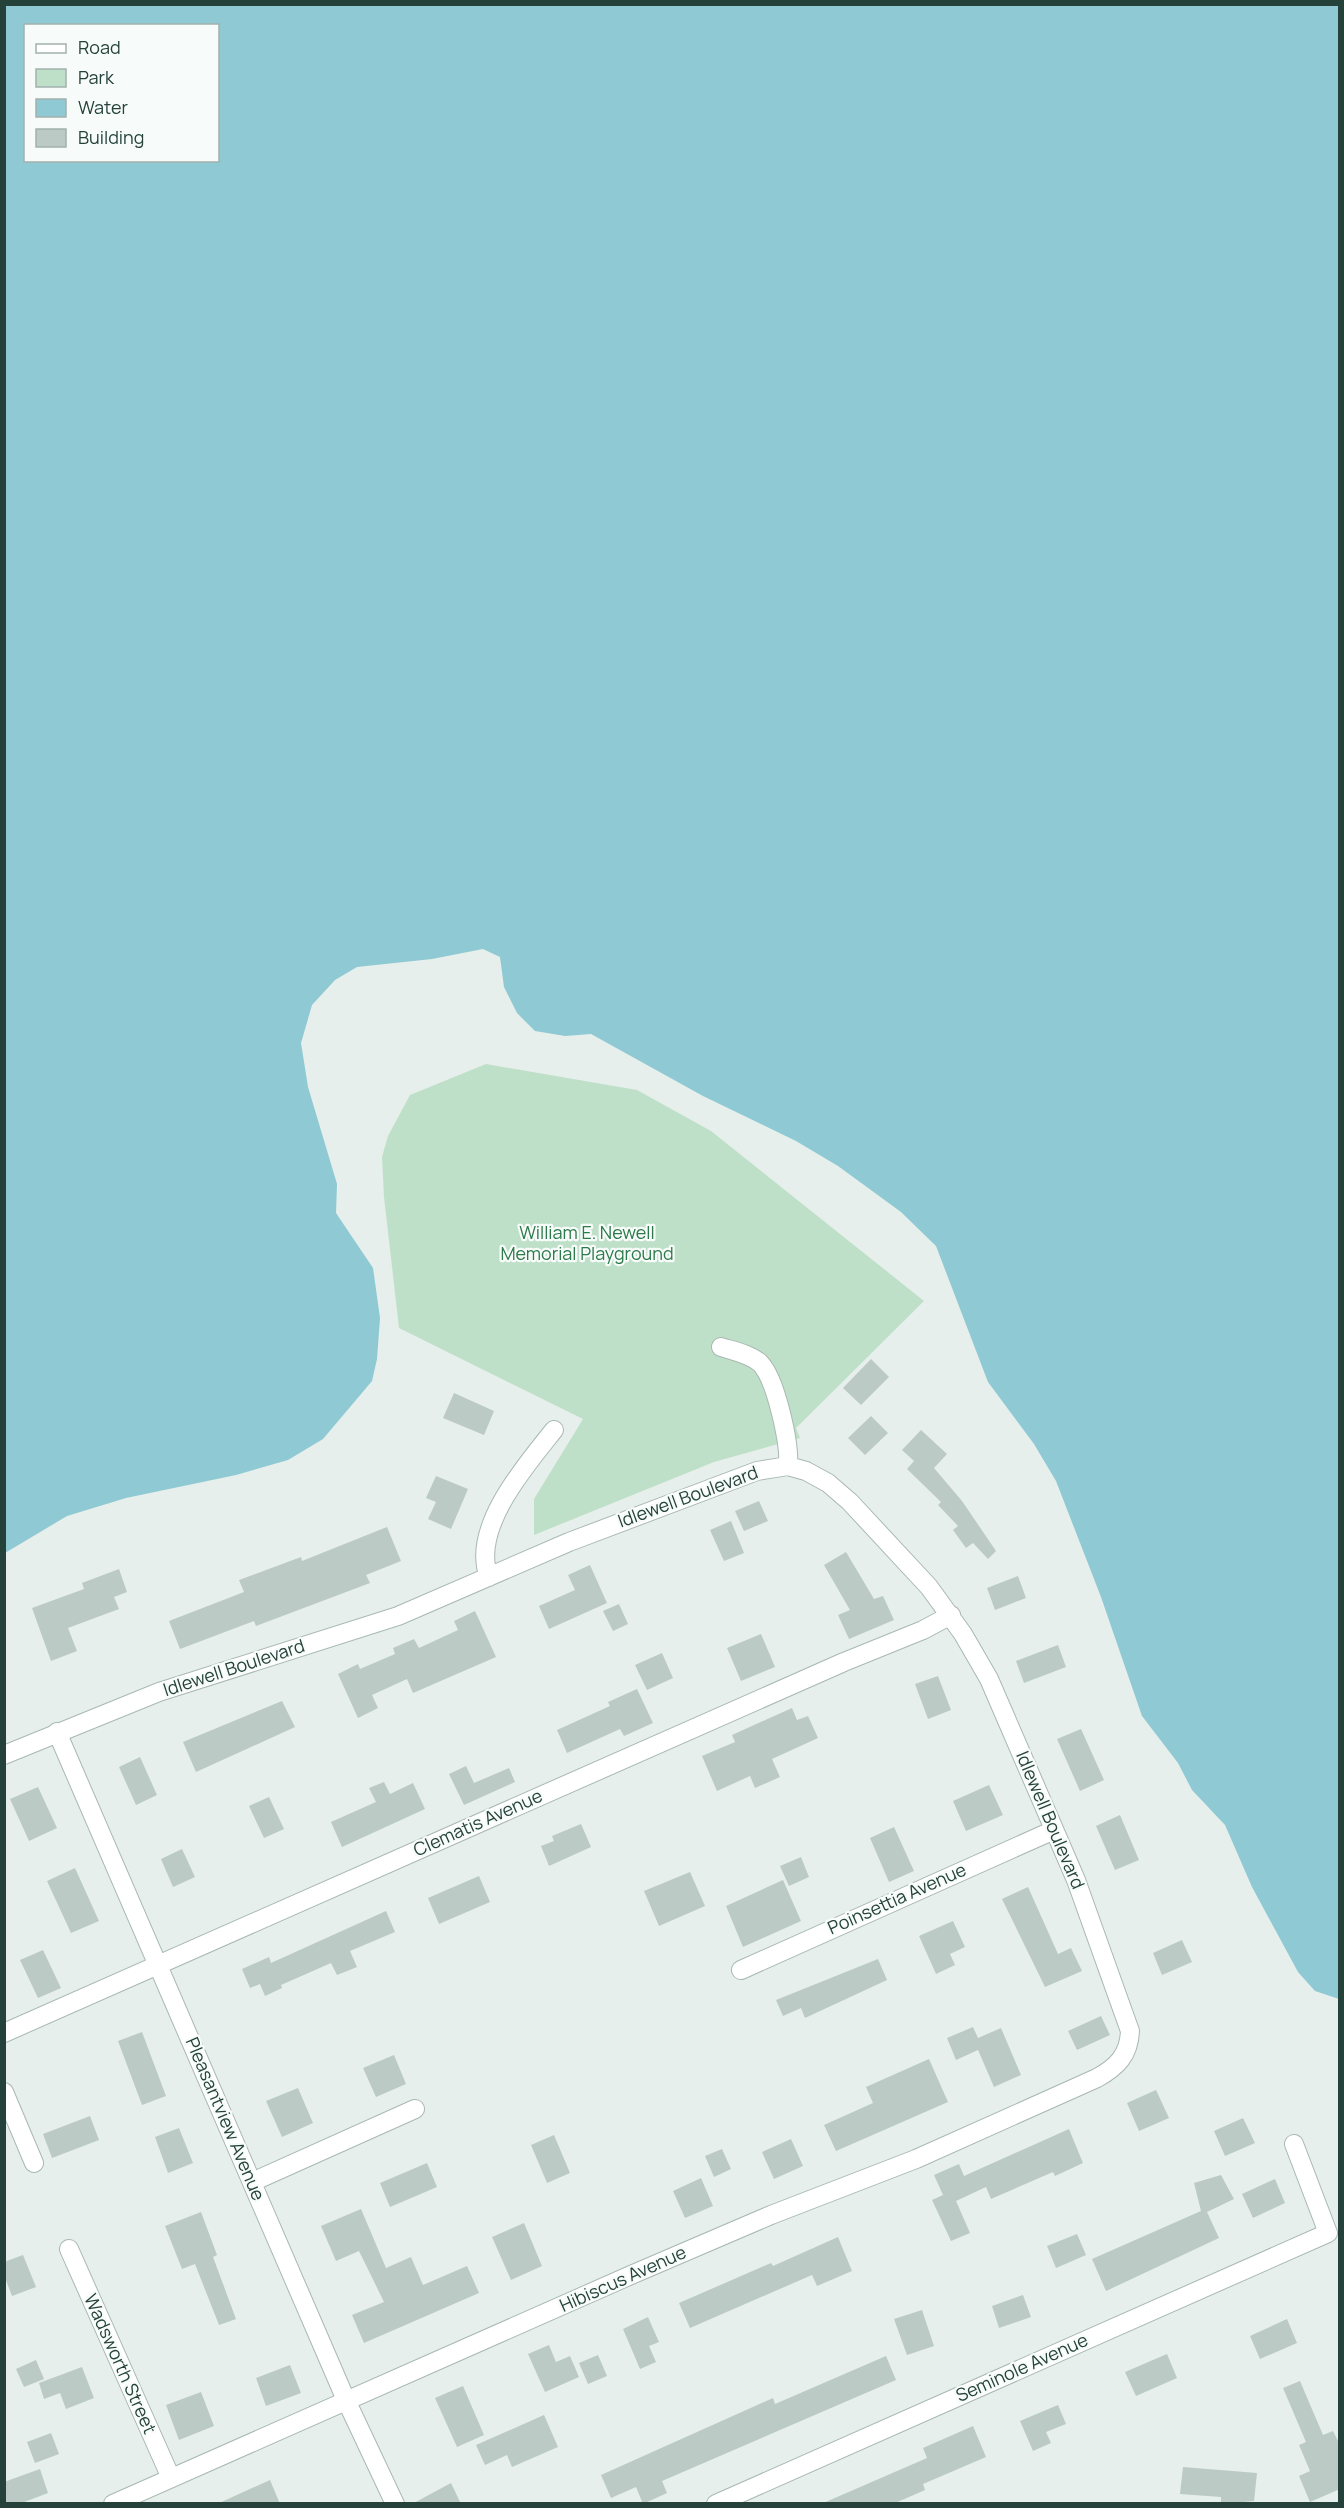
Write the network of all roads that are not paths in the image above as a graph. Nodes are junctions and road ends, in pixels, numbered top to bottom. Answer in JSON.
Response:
{"nodes":[{"id":1,"x":721,"y":1347,"type":"dead end"},
{"id":2,"x":554,"y":1430,"type":"dead end"},
{"id":3,"x":788,"y":1466,"type":"junction"},
{"id":4,"x":489,"y":1577,"type":"junction"},
{"id":5,"x":951,"y":1615,"type":"junction"},
{"id":6,"x":57,"y":1732,"type":"junction"},
{"id":7,"x":4,"y":1755,"type":"edge"},
{"id":8,"x":1054,"y":1830,"type":"junction"},
{"id":9,"x":158,"y":1964,"type":"junction"},
{"id":10,"x":741,"y":1970,"type":"dead end"},
{"id":11,"x":4,"y":2033,"type":"edge"},
{"id":12,"x":1127,"y":2050,"type":"joint"},
{"id":13,"x":4,"y":2092,"type":"edge"},
{"id":14,"x":415,"y":2109,"type":"dead end"},
{"id":15,"x":1294,"y":2144,"type":"dead end"},
{"id":16,"x":34,"y":2163,"type":"dead end"},
{"id":17,"x":252,"y":2182,"type":"junction"},
{"id":18,"x":69,"y":2248,"type":"dead end"},
{"id":19,"x":346,"y":2400,"type":"junction"},
{"id":20,"x":171,"y":2478,"type":"junction"},
{"id":21,"x":113,"y":2504,"type":"edge"},
{"id":22,"x":395,"y":2504,"type":"edge"},
{"id":23,"x":716,"y":2504,"type":"edge"}],
"edges":[{"from":1,"to":3,"type":"street"},
{"from":2,"to":4,"type":"street"},
{"from":3,"to":4,"type":"street","name":"Idlewell Boulevard"},
{"from":3,"to":5,"type":"street","name":"Idlewell Boulevard"},
{"from":4,"to":6,"type":"street","name":"Idlewell Boulevard"},
{"from":5,"to":8,"type":"street","name":"Idlewell Boulevard"},
{"from":5,"to":9,"type":"street","name":"Clematis Avenue"},
{"from":6,"to":7,"type":"street","name":"Idlewell Boulevard"},
{"from":6,"to":9,"type":"street","name":"Pleasantview Avenue"},
{"from":8,"to":10,"type":"street","name":"Poinsettia Avenue"},
{"from":8,"to":12,"type":"street","name":"Idlewell Boulevard"},
{"from":9,"to":11,"type":"street","name":"Clematis Avenue"},
{"from":9,"to":17,"type":"street","name":"Pleasantview Avenue"},
{"from":12,"to":19,"type":"street","name":"Hibiscus Avenue"},
{"from":13,"to":16,"type":"street"},
{"from":14,"to":17,"type":"street"},
{"from":15,"to":23,"type":"street","name":"Seminole Avenue"},
{"from":17,"to":19,"type":"street","name":"Pleasantview Avenue"},
{"from":18,"to":20,"type":"street","name":"Wadsworth Street"},
{"from":19,"to":20,"type":"street","name":"Hibiscus Avenue"},
{"from":19,"to":22,"type":"street","name":"Pleasantview Avenue"},
{"from":20,"to":21,"type":"street","name":"Hibiscus Avenue"}]}
